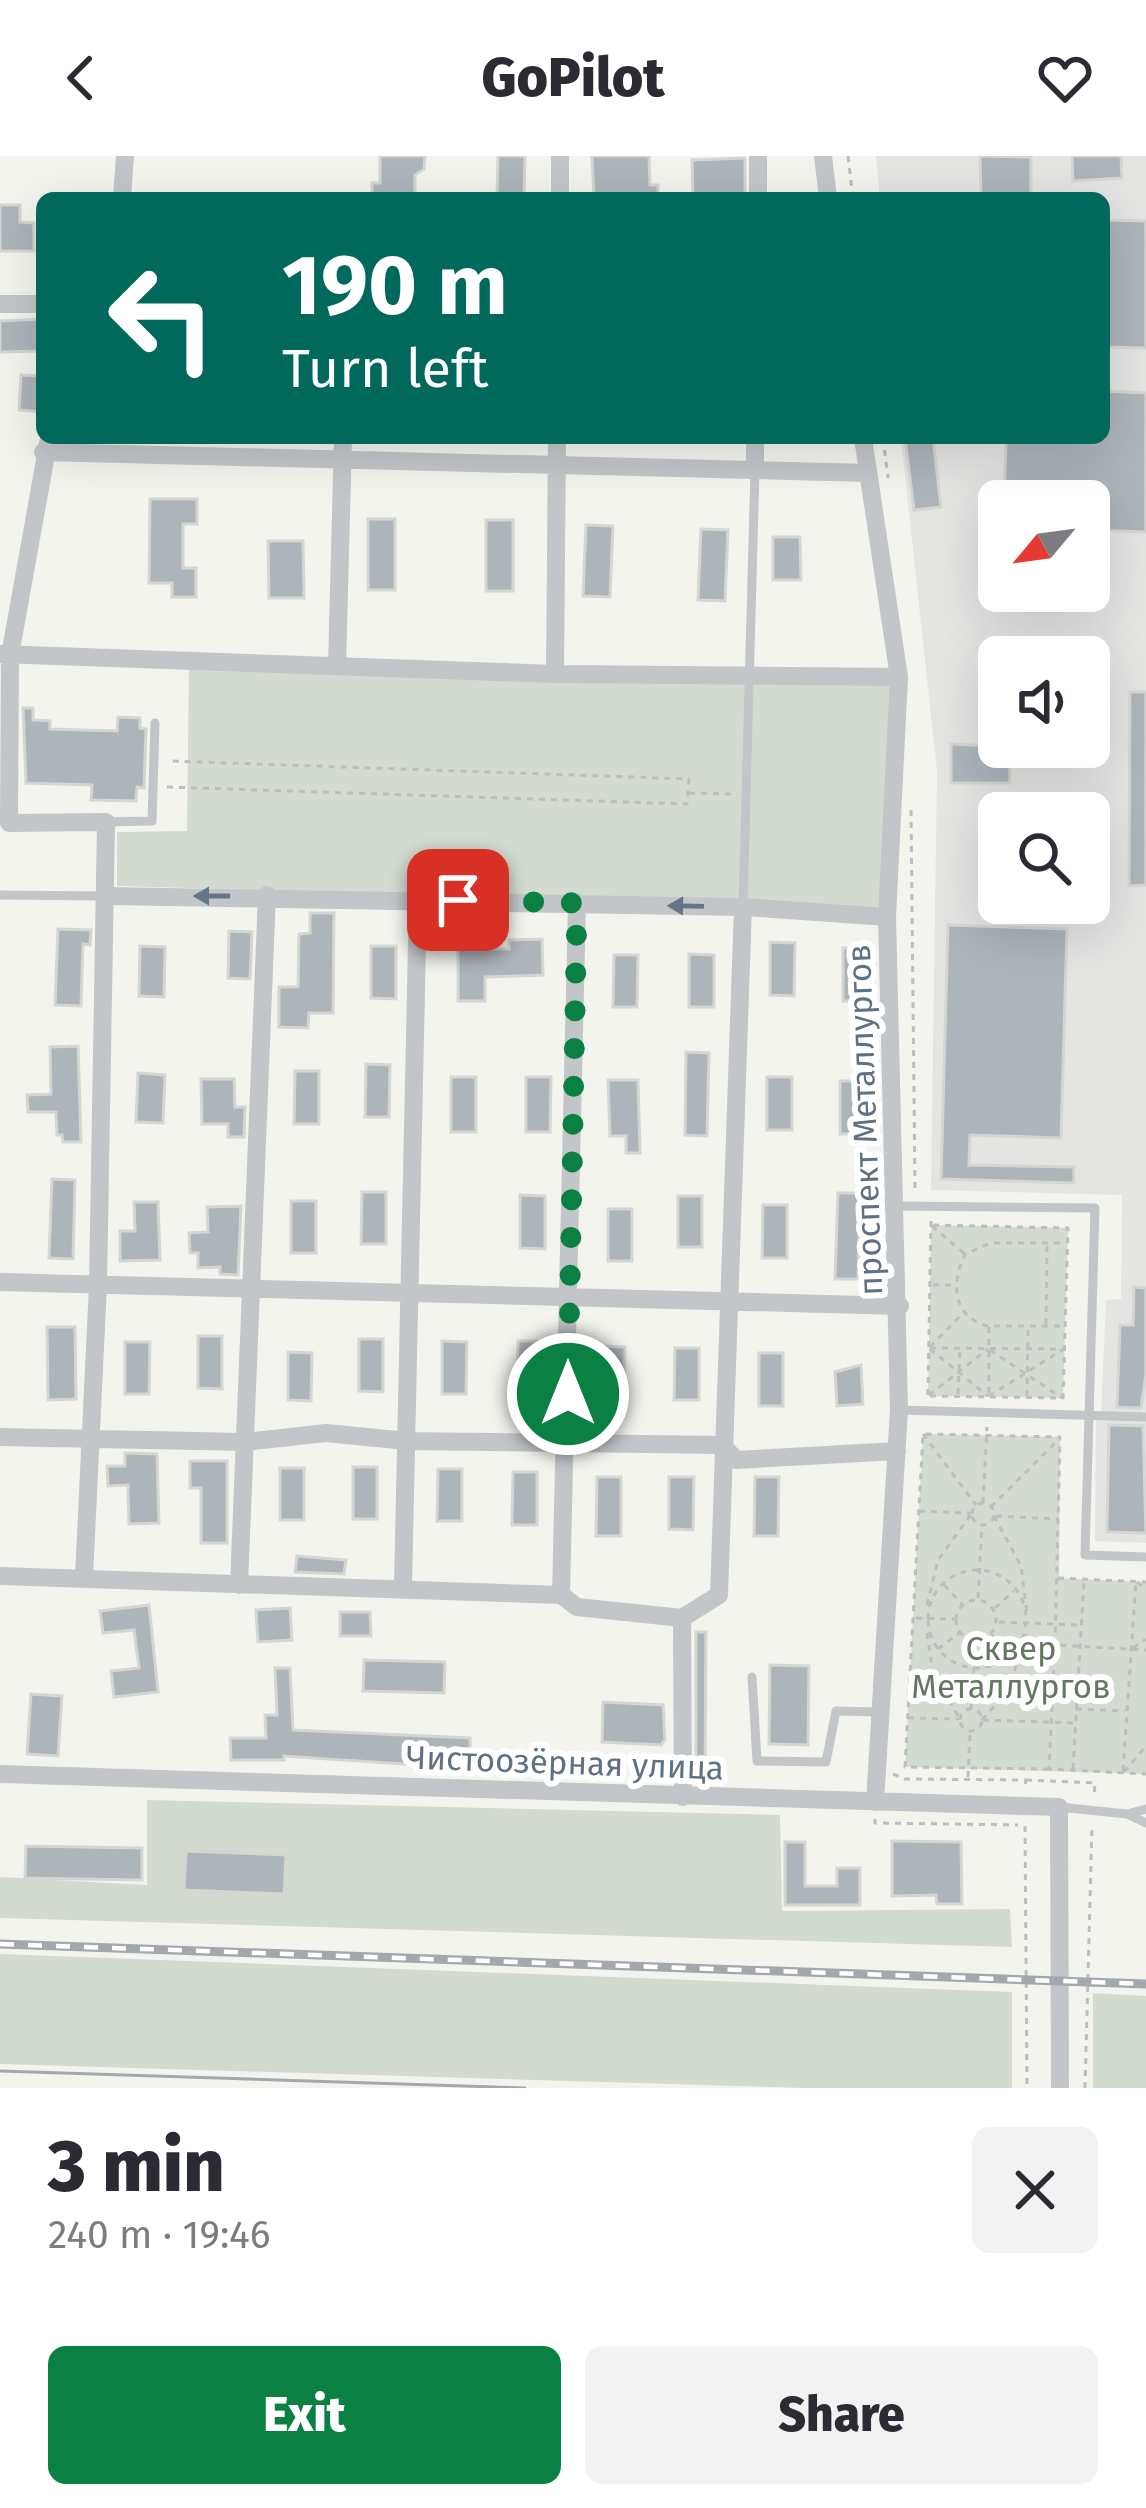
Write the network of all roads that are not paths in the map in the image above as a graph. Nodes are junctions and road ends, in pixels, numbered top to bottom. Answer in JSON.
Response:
{"nodes":[{"id":1,"x":125,"y":156,"type":"edge"},
{"id":2,"x":560,"y":156,"type":"edge"},
{"id":3,"x":758,"y":156,"type":"edge"},
{"id":4,"x":824,"y":156,"type":"edge"},
{"id":5,"x":122,"y":192,"type":"edge"},
{"id":6,"x":560,"y":192,"type":"edge"},
{"id":7,"x":758,"y":192,"type":"edge"},
{"id":8,"x":827,"y":192,"type":"edge"},
{"id":9,"x":0,"y":304,"type":"edge"},
{"id":10,"x":36,"y":304,"type":"edge"},
{"id":11,"x":343,"y":444,"type":"edge"},
{"id":12,"x":557,"y":444,"type":"edge"},
{"id":13,"x":755,"y":444,"type":"edge"},
{"id":14,"x":863,"y":444,"type":"edge"},
{"id":15,"x":46,"y":445,"type":"edge"},
{"id":16,"x":342,"y":460,"type":"junction"},
{"id":17,"x":557,"y":465,"type":"junction"},
{"id":18,"x":755,"y":470,"type":"junction"},
{"id":19,"x":868,"y":472,"type":"junction"},
{"id":20,"x":5,"y":654,"type":"edge"},
{"id":21,"x":337,"y":666,"type":"junction"},
{"id":22,"x":746,"y":673,"type":"junction"},
{"id":23,"x":555,"y":674,"type":"junction"},
{"id":24,"x":899,"y":677,"type":"junction"},
{"id":25,"x":155,"y":723,"type":"dead end"},
{"id":26,"x":106,"y":822,"type":"junction"},
{"id":27,"x":4,"y":823,"type":"edge"},
{"id":28,"x":0,"y":896,"type":"edge"},
{"id":29,"x":107,"y":896,"type":"junction"},
{"id":30,"x":267,"y":896,"type":"junction"},
{"id":31,"x":418,"y":899,"type":"junction"},
{"id":32,"x":577,"y":903,"type":"junction"},
{"id":33,"x":743,"y":908,"type":"junction"},
{"id":34,"x":886,"y":917,"type":"junction"},
{"id":35,"x":898,"y":1206,"type":"junction"},
{"id":36,"x":0,"y":1282,"type":"edge"},
{"id":37,"x":98,"y":1286,"type":"junction"},
{"id":38,"x":252,"y":1289,"type":"junction"},
{"id":39,"x":409,"y":1294,"type":"junction"},
{"id":40,"x":568,"y":1300,"type":"junction"},
{"id":41,"x":728,"y":1305,"type":"junction"},
{"id":42,"x":900,"y":1306,"type":"junction"},
{"id":43,"x":898,"y":1410,"type":"junction"},
{"id":44,"x":1088,"y":1413,"type":"junction"},
{"id":45,"x":1146,"y":1417,"type":"edge"},
{"id":46,"x":0,"y":1438,"type":"edge"},
{"id":47,"x":91,"y":1439,"type":"junction"},
{"id":48,"x":406,"y":1441,"type":"junction"},
{"id":49,"x":245,"y":1442,"type":"junction"},
{"id":50,"x":568,"y":1442,"type":"junction"},
{"id":51,"x":722,"y":1444,"type":"junction"},
{"id":52,"x":897,"y":1451,"type":"junction"},
{"id":53,"x":1146,"y":1558,"type":"edge"},
{"id":54,"x":0,"y":1576,"type":"edge"},
{"id":55,"x":85,"y":1577,"type":"junction"},
{"id":56,"x":239,"y":1585,"type":"junction"},
{"id":57,"x":403,"y":1586,"type":"junction"},
{"id":58,"x":560,"y":1595,"type":"junction"},
{"id":59,"x":682,"y":1618,"type":"junction"},
{"id":60,"x":752,"y":1677,"type":"dead end"},
{"id":61,"x":880,"y":1712,"type":"junction"},
{"id":62,"x":0,"y":1774,"type":"edge"},
{"id":63,"x":683,"y":1797,"type":"junction"},
{"id":64,"x":874,"y":1802,"type":"junction"},
{"id":65,"x":1059,"y":1807,"type":"junction"},
{"id":66,"x":1146,"y":1809,"type":"edge"},
{"id":67,"x":1127,"y":1814,"type":"junction"},
{"id":68,"x":1146,"y":1822,"type":"edge"},
{"id":69,"x":1060,"y":2088,"type":"edge"}],
"edges":[{"from":1,"to":5,"type":"street"},
{"from":2,"to":6,"type":"street"},
{"from":3,"to":7,"type":"street"},
{"from":4,"to":8,"type":"street"},
{"from":9,"to":10,"type":"street"},
{"from":11,"to":16,"type":"street"},
{"from":12,"to":17,"type":"street"},
{"from":13,"to":18,"type":"street"},
{"from":14,"to":19,"type":"street","name":"проспект Металлургов"},
{"from":15,"to":16,"type":"street"},
{"from":15,"to":20,"type":"street"},
{"from":16,"to":17,"type":"street"},
{"from":16,"to":21,"type":"street"},
{"from":17,"to":18,"type":"street"},
{"from":17,"to":23,"type":"street"},
{"from":18,"to":19,"type":"street"},
{"from":18,"to":22,"type":"lane"},
{"from":19,"to":24,"type":"street","name":"проспект Металлургов"},
{"from":20,"to":21,"type":"street"},
{"from":20,"to":27,"type":"street"},
{"from":21,"to":23,"type":"street"},
{"from":22,"to":23,"type":"street"},
{"from":22,"to":24,"type":"street"},
{"from":22,"to":33,"type":"lane"},
{"from":24,"to":34,"type":"street","name":"проспект Металлургов"},
{"from":25,"to":26,"type":"lane"},
{"from":26,"to":27,"type":"street"},
{"from":26,"to":29,"type":"street"},
{"from":28,"to":29,"type":"lane"},
{"from":30,"to":29,"type":"street","one_way":true},
{"from":29,"to":37,"type":"street"},
{"from":30,"to":31,"type":"street"},
{"from":30,"to":38,"type":"street"},
{"from":31,"to":32,"type":"street"},
{"from":31,"to":39,"type":"street"},
{"from":33,"to":32,"type":"street","one_way":true},
{"from":32,"to":40,"type":"street"},
{"from":33,"to":34,"type":"street"},
{"from":33,"to":41,"type":"street"},
{"from":34,"to":35,"type":"street","name":"проспект Металлургов"},
{"from":35,"to":42,"type":"street","name":"проспект Металлургов"},
{"from":35,"to":44,"type":"lane"},
{"from":36,"to":37,"type":"street"},
{"from":37,"to":38,"type":"street"},
{"from":37,"to":47,"type":"street"},
{"from":38,"to":39,"type":"street"},
{"from":38,"to":49,"type":"street"},
{"from":39,"to":40,"type":"street"},
{"from":39,"to":48,"type":"street"},
{"from":40,"to":41,"type":"street"},
{"from":40,"to":50,"type":"street"},
{"from":41,"to":42,"type":"street"},
{"from":41,"to":51,"type":"street"},
{"from":42,"to":43,"type":"street","name":"проспект Металлургов"},
{"from":43,"to":44,"type":"lane"},
{"from":43,"to":52,"type":"street","name":"проспект Металлургов"},
{"from":44,"to":45,"type":"lane"},
{"from":44,"to":53,"type":"lane"},
{"from":46,"to":47,"type":"street"},
{"from":47,"to":49,"type":"street"},
{"from":47,"to":55,"type":"street"},
{"from":48,"to":49,"type":"street"},
{"from":48,"to":50,"type":"street"},
{"from":48,"to":57,"type":"street"},
{"from":49,"to":56,"type":"street"},
{"from":50,"to":51,"type":"street"},
{"from":50,"to":58,"type":"street"},
{"from":51,"to":52,"type":"street"},
{"from":51,"to":59,"type":"street"},
{"from":52,"to":61,"type":"street","name":"проспект Металлургов"},
{"from":54,"to":55,"type":"street"},
{"from":55,"to":56,"type":"street"},
{"from":56,"to":57,"type":"street"},
{"from":57,"to":58,"type":"street"},
{"from":58,"to":59,"type":"street"},
{"from":59,"to":63,"type":"street"},
{"from":60,"to":61,"type":"lane"},
{"from":61,"to":64,"type":"street","name":"проспект Металлургов"},
{"from":62,"to":63,"type":"street","name":"Чистоозёрная улица"},
{"from":63,"to":64,"type":"street","name":"Чистоозёрная улица"},
{"from":64,"to":65,"type":"street","name":"Чистоозёрная улица"},
{"from":65,"to":67,"type":"lane","name":"Чистоозёрная улица"},
{"from":65,"to":69,"type":"street"},
{"from":66,"to":67,"type":"lane","name":"Чистоозёрная улица"},
{"from":67,"to":68,"type":"lane","name":"Чистоозёрная улица"}]}
